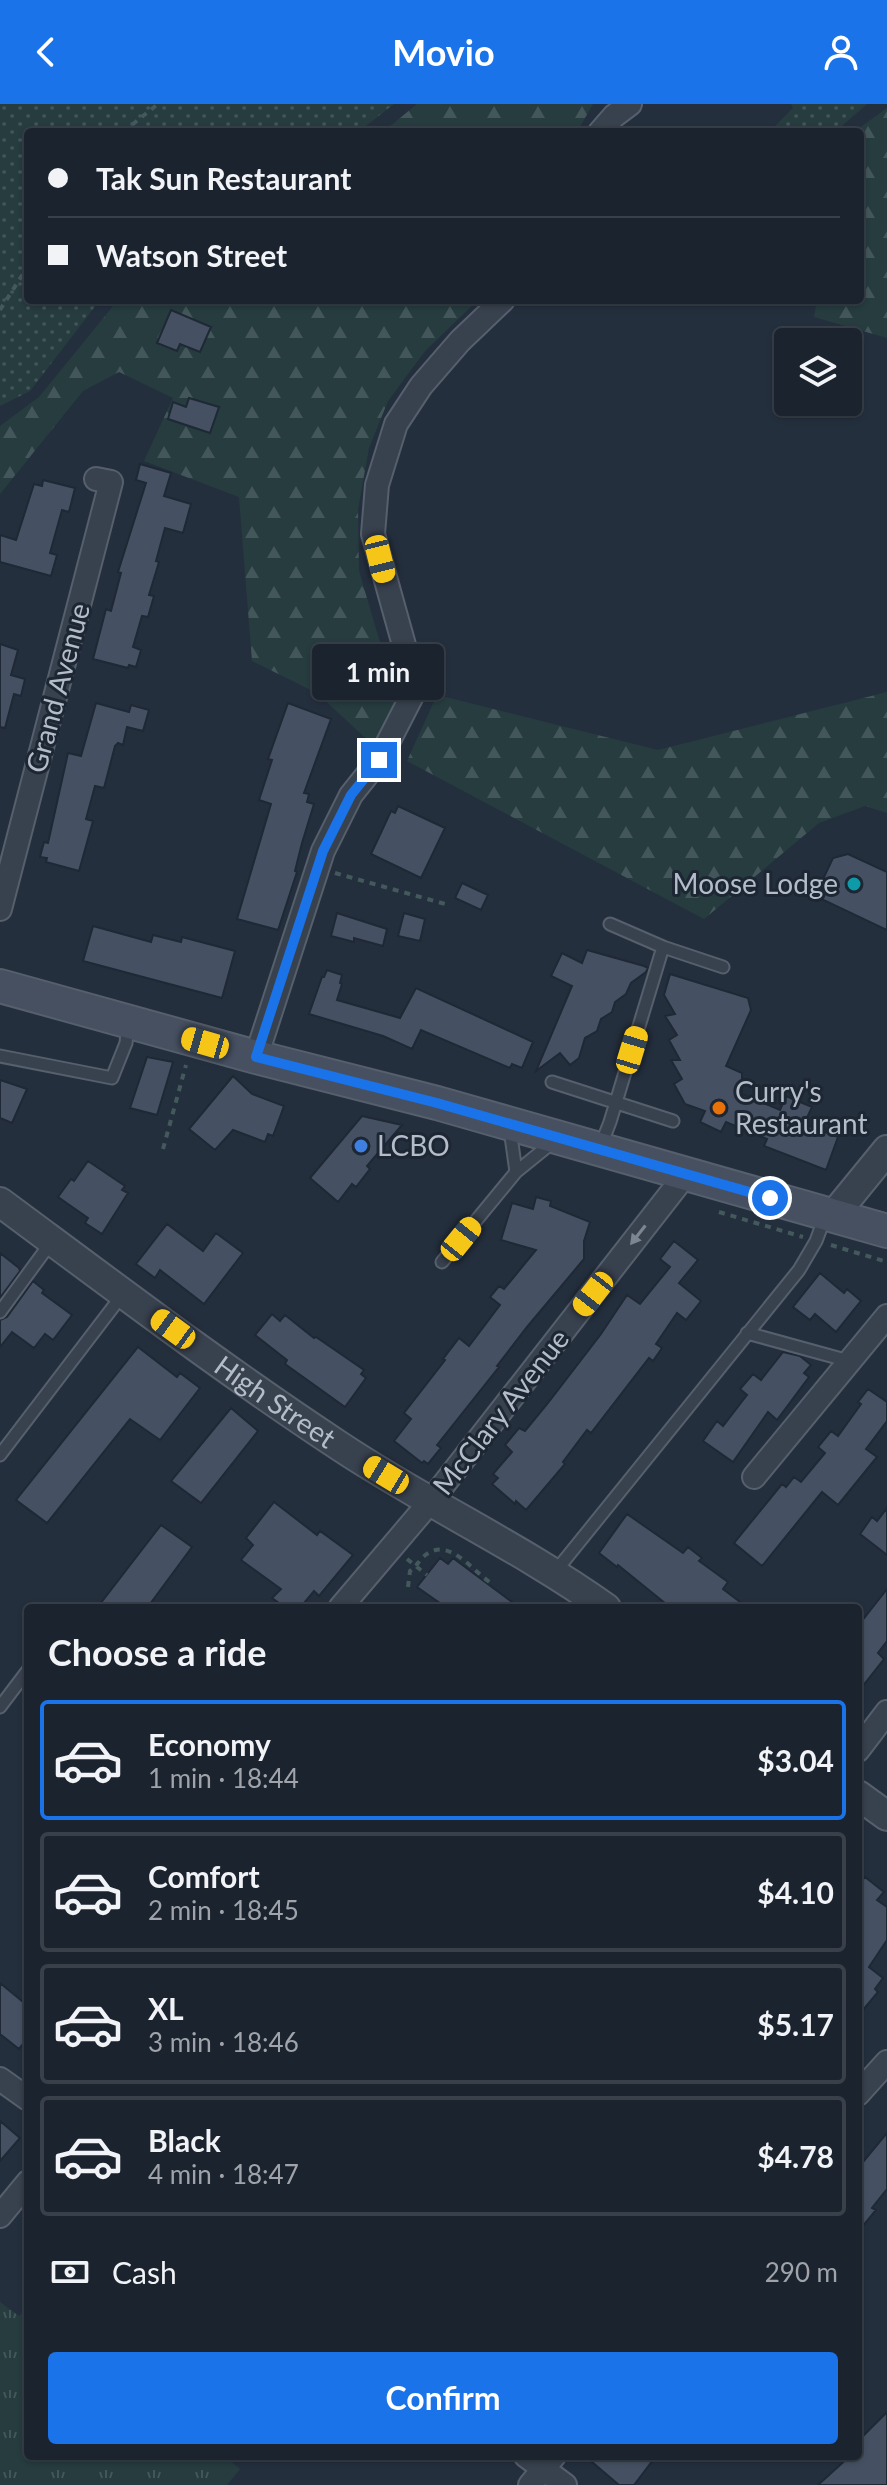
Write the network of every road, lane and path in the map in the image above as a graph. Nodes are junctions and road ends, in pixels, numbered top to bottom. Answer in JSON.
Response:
{"nodes":[{"id":1,"x":158,"y":104,"type":"edge"},
{"id":2,"x":630,"y":104,"type":"edge"},
{"id":3,"x":128,"y":128,"type":"edge"},
{"id":4,"x":604,"y":128,"type":"edge"},
{"id":5,"x":24,"y":272,"type":"edge"},
{"id":6,"x":499,"y":304,"type":"edge"},
{"id":7,"x":0,"y":310,"type":"edge"},
{"id":8,"x":96,"y":479,"type":"dead end"},
{"id":9,"x":317,"y":870,"type":"junction"},
{"id":10,"x":445,"y":904,"type":"dead end"},
{"id":11,"x":0,"y":909,"type":"edge"},
{"id":12,"x":610,"y":924,"type":"dead end"},
{"id":13,"x":663,"y":947,"type":"junction"},
{"id":14,"x":723,"y":967,"type":"dead end"},
{"id":15,"x":0,"y":986,"type":"edge"},
{"id":16,"x":128,"y":1022,"type":"junction"},
{"id":17,"x":0,"y":1056,"type":"edge"},
{"id":18,"x":256,"y":1057,"type":"junction"},
{"id":19,"x":188,"y":1058,"type":"dead end"},
{"id":20,"x":552,"y":1082,"type":"dead end"},
{"id":21,"x":616,"y":1102,"type":"junction"},
{"id":22,"x":673,"y":1121,"type":"dead end"},
{"id":23,"x":510,"y":1125,"type":"junction"},
{"id":24,"x":558,"y":1138,"type":"junction"},
{"id":25,"x":163,"y":1149,"type":"dead end"},
{"id":26,"x":599,"y":1149,"type":"junction"},
{"id":27,"x":887,"y":1150,"type":"edge"},
{"id":28,"x":516,"y":1172,"type":"junction"},
{"id":29,"x":686,"y":1174,"type":"junction"},
{"id":30,"x":0,"y":1202,"type":"edge"},
{"id":31,"x":713,"y":1210,"type":"dead end"},
{"id":32,"x":825,"y":1223,"type":"junction"},
{"id":33,"x":887,"y":1231,"type":"edge"},
{"id":34,"x":53,"y":1241,"type":"junction"},
{"id":35,"x":442,"y":1262,"type":"dead end"},
{"id":36,"x":887,"y":1262,"type":"edge"},
{"id":37,"x":124,"y":1294,"type":"junction"},
{"id":38,"x":0,"y":1312,"type":"edge"},
{"id":39,"x":887,"y":1316,"type":"edge"},
{"id":40,"x":747,"y":1333,"type":"junction"},
{"id":41,"x":849,"y":1361,"type":"junction"},
{"id":42,"x":0,"y":1455,"type":"edge"},
{"id":43,"x":754,"y":1477,"type":"dead end"},
{"id":44,"x":430,"y":1502,"type":"junction"},
{"id":45,"x":405,"y":1558,"type":"dead end"},
{"id":46,"x":416,"y":1566,"type":"junction"},
{"id":47,"x":555,"y":1572,"type":"junction"},
{"id":48,"x":427,"y":1575,"type":"dead end"},
{"id":49,"x":491,"y":1583,"type":"dead end"},
{"id":50,"x":408,"y":1587,"type":"dead end"},
{"id":51,"x":343,"y":1604,"type":"edge"},
{"id":52,"x":600,"y":1604,"type":"edge"},
{"id":53,"x":24,"y":1675,"type":"edge"},
{"id":54,"x":0,"y":1707,"type":"edge"},
{"id":55,"x":887,"y":1712,"type":"edge"},
{"id":56,"x":862,"y":1745,"type":"edge"},
{"id":57,"x":862,"y":1798,"type":"edge"},
{"id":58,"x":887,"y":1816,"type":"edge"},
{"id":59,"x":887,"y":2062,"type":"edge"},
{"id":60,"x":0,"y":2079,"type":"edge"},
{"id":61,"x":862,"y":2090,"type":"edge"},
{"id":62,"x":24,"y":2096,"type":"edge"},
{"id":63,"x":24,"y":2187,"type":"edge"},
{"id":64,"x":0,"y":2216,"type":"edge"},
{"id":65,"x":538,"y":2466,"type":"edge"},
{"id":66,"x":565,"y":2485,"type":"edge"}],
"edges":[{"from":1,"to":3,"type":"path"},
{"from":2,"to":4,"type":"street"},
{"from":5,"to":7,"type":"path"},
{"from":6,"to":9,"type":"street"},
{"from":8,"to":11,"type":"street","name":"Grand Avenue"},
{"from":9,"to":10,"type":"path"},
{"from":9,"to":18,"type":"street"},
{"from":12,"to":13,"type":"lane"},
{"from":13,"to":14,"type":"lane"},
{"from":13,"to":21,"type":"lane"},
{"from":15,"to":16,"type":"main road"},
{"from":16,"to":17,"type":"lane"},
{"from":16,"to":18,"type":"main road"},
{"from":18,"to":23,"type":"main road"},
{"from":19,"to":25,"type":"path"},
{"from":20,"to":21,"type":"lane"},
{"from":21,"to":22,"type":"lane"},
{"from":21,"to":26,"type":"lane"},
{"from":23,"to":24,"type":"main road"},
{"from":23,"to":28,"type":"lane"},
{"from":24,"to":26,"type":"main road"},
{"from":24,"to":28,"type":"lane"},
{"from":26,"to":29,"type":"main road"},
{"from":27,"to":32,"type":"street"},
{"from":28,"to":35,"type":"lane"},
{"from":29,"to":32,"type":"main road"},
{"from":29,"to":44,"type":"street","name":"McClary Avenue","one_way":true},
{"from":30,"to":34,"type":"street","name":"High Street"},
{"from":31,"to":32,"type":"path"},
{"from":32,"to":33,"type":"main road"},
{"from":32,"to":36,"type":"path"},
{"from":32,"to":40,"type":"lane"},
{"from":34,"to":37,"type":"street","name":"High Street"},
{"from":34,"to":38,"type":"lane"},
{"from":37,"to":42,"type":"lane"},
{"from":37,"to":44,"type":"street","name":"High Street"},
{"from":39,"to":41,"type":"street"},
{"from":40,"to":41,"type":"lane"},
{"from":40,"to":47,"type":"lane"},
{"from":41,"to":43,"type":"street"},
{"from":44,"to":47,"type":"street","name":"High Street"},
{"from":44,"to":51,"type":"street","name":"McClary Avenue"},
{"from":45,"to":46,"type":"path"},
{"from":46,"to":48,"type":"path"},
{"from":46,"to":49,"type":"path"},
{"from":46,"to":50,"type":"path"},
{"from":47,"to":52,"type":"street","name":"High Street"},
{"from":53,"to":54,"type":"lane"},
{"from":55,"to":56,"type":"street"},
{"from":57,"to":58,"type":"street"},
{"from":59,"to":61,"type":"street"},
{"from":60,"to":62,"type":"street"},
{"from":63,"to":64,"type":"street"},
{"from":65,"to":66,"type":"street"}]}
